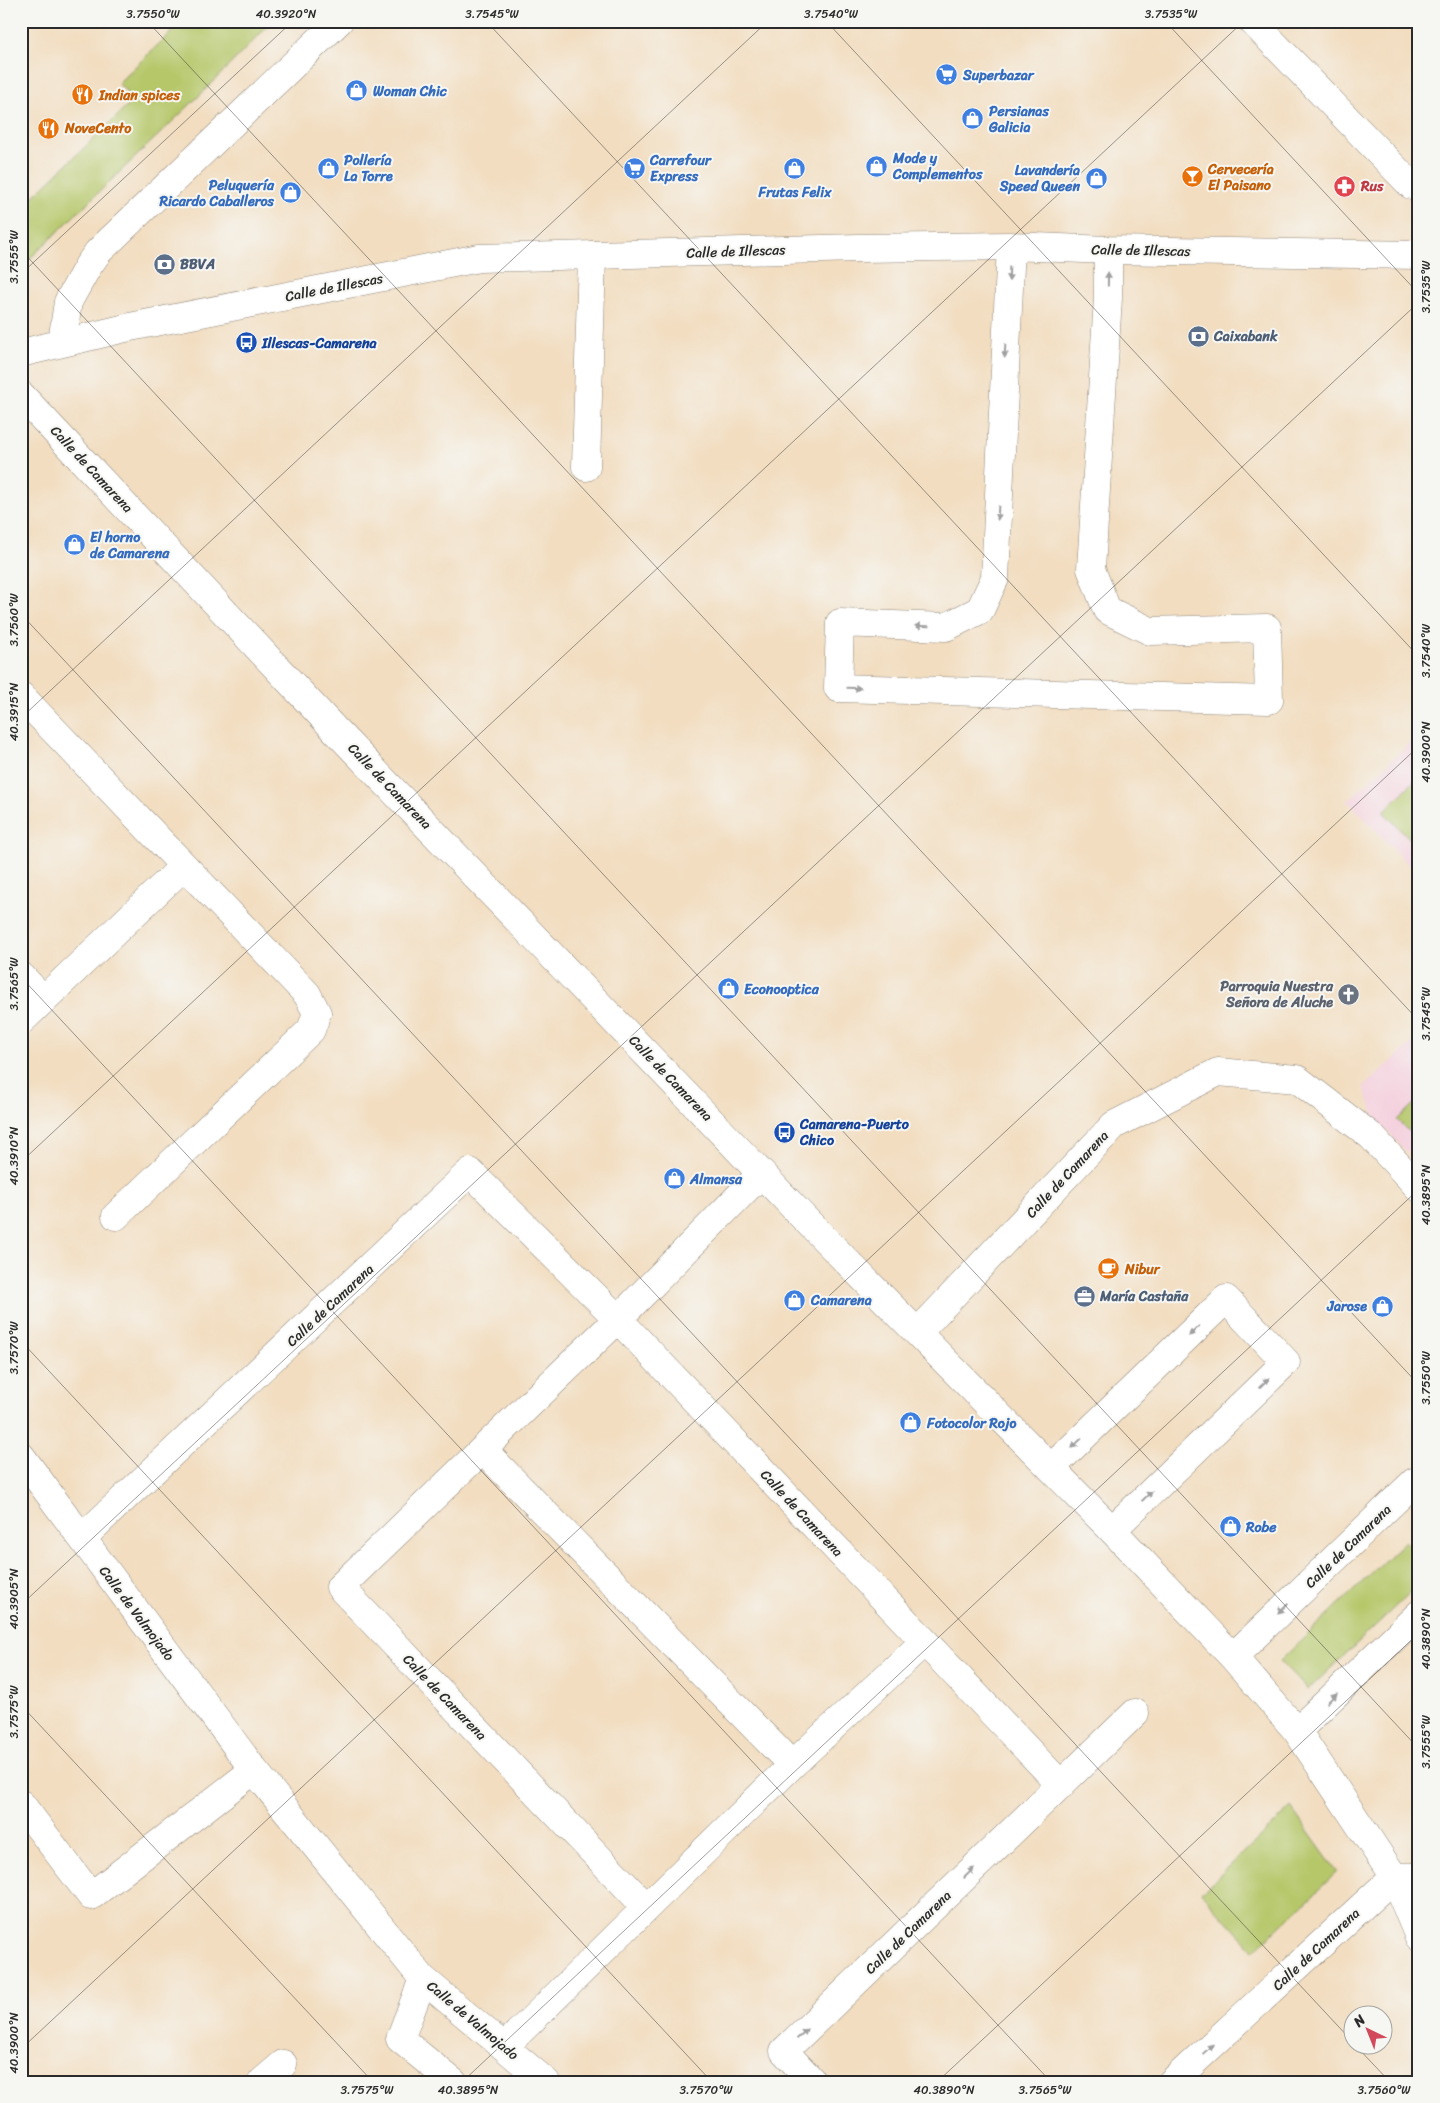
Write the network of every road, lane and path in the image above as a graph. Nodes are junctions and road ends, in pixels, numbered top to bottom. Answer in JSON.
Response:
{"nodes":[{"id":1,"x":339,"y":21,"type":"edge"},
{"id":2,"x":1252,"y":21,"type":"edge"},
{"id":3,"x":1412,"y":185,"type":"dead end"},
{"id":4,"x":1011,"y":246,"type":"junction"},
{"id":5,"x":1108,"y":250,"type":"junction"},
{"id":6,"x":592,"y":255,"type":"junction"},
{"id":7,"x":1419,"y":255,"type":"edge"},
{"id":8,"x":62,"y":342,"type":"junction"},
{"id":9,"x":21,"y":353,"type":"edge"},
{"id":10,"x":21,"y":395,"type":"edge"},
{"id":11,"x":586,"y":467,"type":"dead end"},
{"id":12,"x":21,"y":696,"type":"edge"},
{"id":13,"x":184,"y":866,"type":"junction"},
{"id":14,"x":21,"y":976,"type":"edge"},
{"id":15,"x":43,"y":999,"type":"junction"},
{"id":16,"x":21,"y":1021,"type":"edge"},
{"id":17,"x":762,"y":1173,"type":"junction"},
{"id":18,"x":1419,"y":1188,"type":"edge"},
{"id":19,"x":116,"y":1216,"type":"dead end"},
{"id":20,"x":618,"y":1319,"type":"junction"},
{"id":21,"x":918,"y":1332,"type":"junction"},
{"id":22,"x":483,"y":1450,"type":"junction"},
{"id":23,"x":21,"y":1456,"type":"edge"},
{"id":24,"x":1051,"y":1468,"type":"junction"},
{"id":25,"x":1419,"y":1487,"type":"edge"},
{"id":26,"x":1112,"y":1530,"type":"junction"},
{"id":27,"x":82,"y":1538,"type":"junction"},
{"id":28,"x":1419,"y":1614,"type":"edge"},
{"id":29,"x":924,"y":1642,"type":"junction"},
{"id":30,"x":1233,"y":1657,"type":"junction"},
{"id":31,"x":1136,"y":1712,"type":"dead end"},
{"id":32,"x":1297,"y":1732,"type":"junction"},
{"id":33,"x":792,"y":1765,"type":"junction"},
{"id":34,"x":254,"y":1770,"type":"junction"},
{"id":35,"x":1061,"y":1785,"type":"junction"},
{"id":36,"x":21,"y":1804,"type":"edge"},
{"id":37,"x":1406,"y":1877,"type":"edge"},
{"id":38,"x":646,"y":1907,"type":"junction"},
{"id":39,"x":1419,"y":1937,"type":"edge"},
{"id":40,"x":423,"y":1979,"type":"junction"},
{"id":41,"x":505,"y":2046,"type":"junction"},
{"id":42,"x":283,"y":2064,"type":"dead end"},
{"id":43,"x":262,"y":2082,"type":"edge"},
{"id":44,"x":453,"y":2082,"type":"edge"},
{"id":45,"x":546,"y":2082,"type":"edge"},
{"id":46,"x":813,"y":2082,"type":"edge"},
{"id":47,"x":1172,"y":2082,"type":"edge"}],
"edges":[{"from":1,"to":8,"type":"street"},
{"from":2,"to":3,"type":"street"},
{"from":4,"to":5,"type":"street","name":"Calle de Illescas"},
{"from":4,"to":5,"type":"street","one_way":true},
{"from":4,"to":6,"type":"street","name":"Calle de Illescas"},
{"from":5,"to":7,"type":"street","name":"Calle de Illescas"},
{"from":6,"to":8,"type":"street","name":"Calle de Illescas"},
{"from":6,"to":11,"type":"street"},
{"from":8,"to":9,"type":"street","name":"Calle de Illescas"},
{"from":10,"to":17,"type":"street","name":"Calle de Camarena"},
{"from":12,"to":13,"type":"street"},
{"from":13,"to":15,"type":"street"},
{"from":13,"to":19,"type":"street"},
{"from":14,"to":15,"type":"street"},
{"from":15,"to":16,"type":"street"},
{"from":17,"to":20,"type":"street","name":"Calle de Camarena"},
{"from":17,"to":21,"type":"street","name":"Calle de Camarena"},
{"from":18,"to":21,"type":"street","name":"Calle de Camarena"},
{"from":20,"to":22,"type":"street","name":"Calle de Camarena"},
{"from":20,"to":27,"type":"street","name":"Calle de Camarena"},
{"from":20,"to":29,"type":"street","name":"Calle de Camarena"},
{"from":21,"to":24,"type":"street","name":"Calle de Camarena"},
{"from":22,"to":33,"type":"street"},
{"from":22,"to":38,"type":"street","name":"Calle de Camarena"},
{"from":23,"to":27,"type":"street","name":"Calle de Valmojado"},
{"from":24,"to":26,"type":"street","name":"Calle de Camarena"},
{"from":26,"to":24,"type":"street","one_way":true},
{"from":25,"to":30,"type":"street","name":"Calle de Camarena","one_way":true},
{"from":26,"to":30,"type":"street","name":"Calle de Camarena"},
{"from":27,"to":34,"type":"street","name":"Calle de Valmojado"},
{"from":32,"to":28,"type":"street","one_way":true},
{"from":29,"to":33,"type":"street"},
{"from":29,"to":35,"type":"street","name":"Calle de Camarena"},
{"from":30,"to":32,"type":"street","name":"Calle de Camarena"},
{"from":31,"to":35,"type":"street","name":"Calle de Camarena"},
{"from":32,"to":37,"type":"street","name":"Calle de Camarena"},
{"from":33,"to":38,"type":"street"},
{"from":34,"to":36,"type":"street"},
{"from":34,"to":40,"type":"street","name":"Calle de Valmojado"},
{"from":46,"to":35,"type":"street","name":"Calle de Camarena","one_way":true},
{"from":37,"to":39,"type":"street","name":"Calle de Camarena"},
{"from":47,"to":37,"type":"street","name":"Calle de Camarena","one_way":true},
{"from":38,"to":41,"type":"street"},
{"from":40,"to":41,"type":"street","name":"Calle de Valmojado"},
{"from":40,"to":44,"type":"street","name":"Calle de Valmojado"},
{"from":41,"to":45,"type":"street","name":"Calle de Valmojado"},
{"from":42,"to":43,"type":"street"}]}
